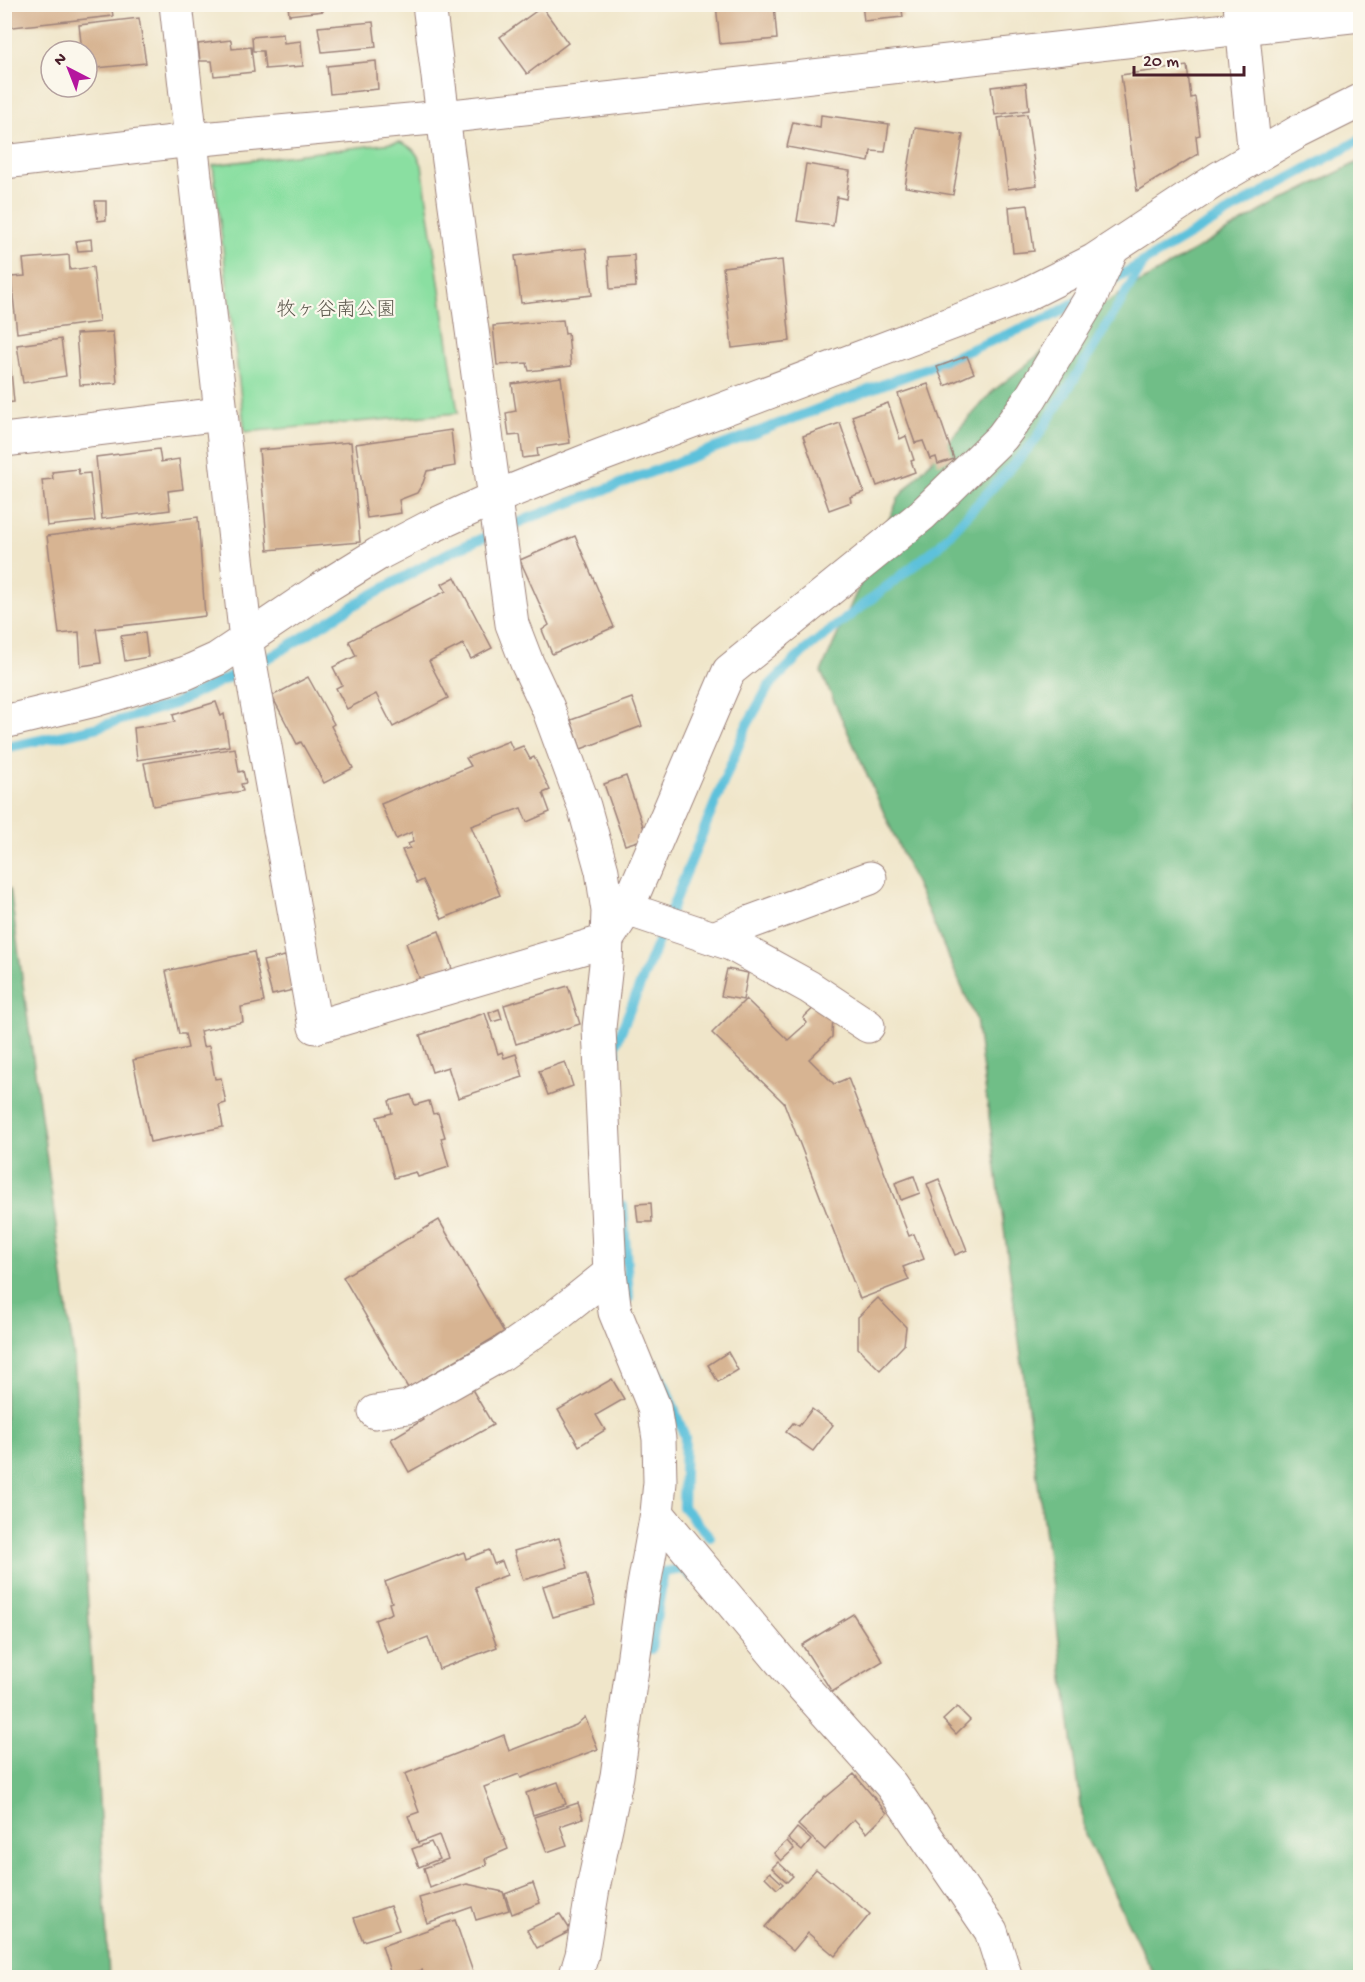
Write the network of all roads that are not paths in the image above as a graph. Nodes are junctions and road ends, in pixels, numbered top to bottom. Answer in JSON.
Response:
{"nodes":[{"id":1,"x":176,"y":4,"type":"edge"},
{"id":2,"x":429,"y":4,"type":"edge"},
{"id":3,"x":1360,"y":15,"type":"edge"},
{"id":4,"x":1242,"y":16,"type":"edge"},
{"id":5,"x":1360,"y":101,"type":"edge"},
{"id":6,"x":443,"y":117,"type":"junction"},
{"id":7,"x":191,"y":140,"type":"junction"},
{"id":8,"x":1255,"y":157,"type":"junction"},
{"id":9,"x":4,"y":162,"type":"edge"},
{"id":10,"x":1112,"y":249,"type":"junction"},
{"id":11,"x":221,"y":414,"type":"junction"},
{"id":12,"x":4,"y":440,"type":"edge"},
{"id":13,"x":494,"y":498,"type":"junction"},
{"id":14,"x":246,"y":640,"type":"junction"},
{"id":15,"x":4,"y":722,"type":"edge"},
{"id":16,"x":870,"y":878,"type":"dead end"},
{"id":17,"x":627,"y":909,"type":"junction"},
{"id":18,"x":714,"y":938,"type":"junction"},
{"id":19,"x":606,"y":941,"type":"junction"},
{"id":20,"x":868,"y":1026,"type":"dead end"},
{"id":21,"x":610,"y":1273,"type":"junction"},
{"id":22,"x":375,"y":1412,"type":"dead end"},
{"id":23,"x":657,"y":1514,"type":"junction"},
{"id":24,"x":575,"y":1977,"type":"edge"},
{"id":25,"x":1006,"y":1977,"type":"edge"}],
"edges":[{"from":1,"to":7,"type":"street"},
{"from":2,"to":6,"type":"street"},
{"from":3,"to":4,"type":"street"},
{"from":4,"to":6,"type":"street"},
{"from":4,"to":8,"type":"street"},
{"from":5,"to":8,"type":"street"},
{"from":6,"to":7,"type":"street"},
{"from":6,"to":13,"type":"street"},
{"from":7,"to":9,"type":"street"},
{"from":7,"to":11,"type":"street"},
{"from":8,"to":10,"type":"street"},
{"from":10,"to":13,"type":"street"},
{"from":10,"to":17,"type":"street"},
{"from":11,"to":12,"type":"street"},
{"from":11,"to":14,"type":"street"},
{"from":13,"to":14,"type":"street"},
{"from":13,"to":19,"type":"street"},
{"from":14,"to":15,"type":"street"},
{"from":14,"to":19,"type":"street"},
{"from":16,"to":18,"type":"street"},
{"from":17,"to":18,"type":"street"},
{"from":17,"to":19,"type":"street"},
{"from":18,"to":20,"type":"street"},
{"from":19,"to":21,"type":"street"},
{"from":21,"to":22,"type":"street"},
{"from":21,"to":23,"type":"street"},
{"from":23,"to":24,"type":"street"},
{"from":23,"to":25,"type":"street"}]}
